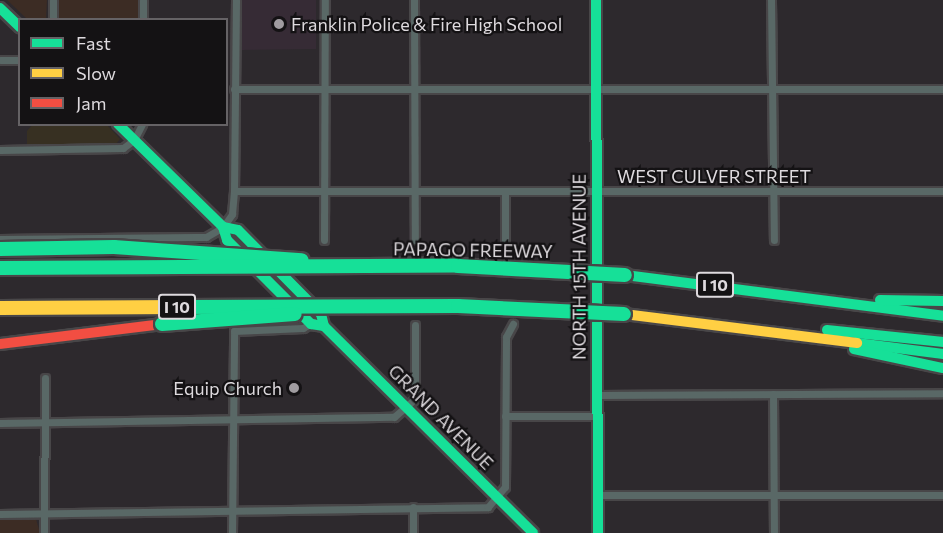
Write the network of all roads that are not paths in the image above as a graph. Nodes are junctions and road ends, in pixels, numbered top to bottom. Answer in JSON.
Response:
{"nodes":[{"id":1,"x":53,"y":0,"type":"edge"},
{"id":2,"x":143,"y":0,"type":"edge"},
{"id":3,"x":236,"y":0,"type":"edge"},
{"id":4,"x":325,"y":0,"type":"edge"},
{"id":5,"x":414,"y":0,"type":"edge"},
{"id":6,"x":596,"y":0,"type":"edge"},
{"id":7,"x":771,"y":0,"type":"edge"},
{"id":8,"x":0,"y":8,"type":"edge"},
{"id":9,"x":52,"y":18,"type":"edge"},
{"id":10,"x":143,"y":18,"type":"edge"},
{"id":11,"x":18,"y":25,"type":"edge"},
{"id":12,"x":0,"y":60,"type":"edge"},
{"id":13,"x":18,"y":60,"type":"edge"},
{"id":14,"x":234,"y":89,"type":"junction"},
{"id":15,"x":324,"y":89,"type":"junction"},
{"id":16,"x":414,"y":89,"type":"junction"},
{"id":17,"x":597,"y":89,"type":"junction"},
{"id":18,"x":771,"y":89,"type":"junction"},
{"id":19,"x":943,"y":89,"type":"edge"},
{"id":20,"x":120,"y":126,"type":"edge"},
{"id":21,"x":141,"y":126,"type":"edge"},
{"id":22,"x":134,"y":140,"type":"junction"},
{"id":23,"x":0,"y":150,"type":"edge"},
{"id":24,"x":324,"y":190,"type":"junction"},
{"id":25,"x":415,"y":190,"type":"junction"},
{"id":26,"x":772,"y":190,"type":"junction"},
{"id":27,"x":234,"y":191,"type":"junction"},
{"id":28,"x":505,"y":191,"type":"junction"},
{"id":29,"x":597,"y":191,"type":"junction"},
{"id":30,"x":943,"y":191,"type":"edge"},
{"id":31,"x":223,"y":227,"type":"junction"},
{"id":32,"x":0,"y":238,"type":"edge"},
{"id":33,"x":324,"y":240,"type":"dead end"},
{"id":34,"x":415,"y":240,"type":"dead end"},
{"id":35,"x":505,"y":240,"type":"dead end"},
{"id":36,"x":774,"y":240,"type":"dead end"},
{"id":37,"x":0,"y":249,"type":"edge"},
{"id":38,"x":342,"y":266,"type":"junction"},
{"id":39,"x":0,"y":268,"type":"edge"},
{"id":40,"x":806,"y":297,"type":"junction"},
{"id":41,"x":943,"y":302,"type":"edge"},
{"id":42,"x":353,"y":306,"type":"junction"},
{"id":43,"x":0,"y":308,"type":"edge"},
{"id":44,"x":943,"y":318,"type":"edge"},
{"id":45,"x":684,"y":320,"type":"junction"},
{"id":46,"x":319,"y":322,"type":"junction"},
{"id":47,"x":513,"y":324,"type":"dead end"},
{"id":48,"x":415,"y":325,"type":"dead end"},
{"id":49,"x":828,"y":339,"type":"junction"},
{"id":50,"x":943,"y":342,"type":"edge"},
{"id":51,"x":0,"y":344,"type":"edge"},
{"id":52,"x":943,"y":354,"type":"edge"},
{"id":53,"x":943,"y":368,"type":"edge"},
{"id":54,"x":45,"y":378,"type":"dead end"},
{"id":55,"x":943,"y":393,"type":"edge"},
{"id":56,"x":597,"y":394,"type":"junction"},
{"id":57,"x":773,"y":394,"type":"junction"},
{"id":58,"x":406,"y":409,"type":"junction"},
{"id":59,"x":506,"y":416,"type":"junction"},
{"id":60,"x":597,"y":416,"type":"junction"},
{"id":61,"x":233,"y":419,"type":"junction"},
{"id":62,"x":0,"y":423,"type":"edge"},
{"id":63,"x":45,"y":423,"type":"junction"},
{"id":64,"x":598,"y":495,"type":"junction"},
{"id":65,"x":774,"y":495,"type":"junction"},
{"id":66,"x":943,"y":495,"type":"edge"},
{"id":67,"x":497,"y":498,"type":"junction"},
{"id":68,"x":413,"y":507,"type":"junction"},
{"id":69,"x":232,"y":510,"type":"junction"},
{"id":70,"x":0,"y":514,"type":"edge"},
{"id":71,"x":44,"y":514,"type":"junction"},
{"id":72,"x":44,"y":533,"type":"edge"},
{"id":73,"x":232,"y":533,"type":"edge"},
{"id":74,"x":413,"y":533,"type":"edge"},
{"id":75,"x":532,"y":533,"type":"edge"},
{"id":76,"x":598,"y":533,"type":"edge"},
{"id":77,"x":774,"y":533,"type":"edge"}],
"edges":[{"from":1,"to":9,"type":"street"},
{"from":2,"to":10,"type":"street"},
{"from":3,"to":14,"type":"street"},
{"from":4,"to":15,"type":"street"},
{"from":5,"to":16,"type":"street"},
{"from":6,"to":17,"type":"main road","name":"NORTH 15TH AVENUE"},
{"from":7,"to":18,"type":"street"},
{"from":8,"to":11,"type":"main road"},
{"from":12,"to":13,"type":"street"},
{"from":14,"to":15,"type":"street"},
{"from":14,"to":27,"type":"street"},
{"from":15,"to":16,"type":"street"},
{"from":15,"to":24,"type":"street"},
{"from":16,"to":17,"type":"street"},
{"from":16,"to":25,"type":"street"},
{"from":17,"to":18,"type":"street"},
{"from":17,"to":29,"type":"main road","name":"NORTH 15TH AVENUE"},
{"from":18,"to":19,"type":"street"},
{"from":18,"to":26,"type":"street"},
{"from":20,"to":22,"type":"main road","name":"GRAND AVENUE"},
{"from":21,"to":22,"type":"street"},
{"from":22,"to":23,"type":"street"},
{"from":22,"to":31,"type":"main road","name":"GRAND AVENUE"},
{"from":24,"to":25,"type":"street","name":"WEST CULVER STREET"},
{"from":24,"to":27,"type":"street","name":"WEST CULVER STREET"},
{"from":24,"to":33,"type":"street"},
{"from":25,"to":28,"type":"street","name":"WEST CULVER STREET"},
{"from":25,"to":34,"type":"street"},
{"from":26,"to":29,"type":"street","name":"WEST CULVER STREET"},
{"from":26,"to":30,"type":"street","name":"WEST CULVER STREET"},
{"from":26,"to":36,"type":"street"},
{"from":27,"to":31,"type":"street"},
{"from":28,"to":29,"type":"street","name":"WEST CULVER STREET"},
{"from":28,"to":35,"type":"street"},
{"from":29,"to":56,"type":"main road","name":"NORTH 15TH AVENUE"},
{"from":31,"to":32,"type":"street"},
{"from":31,"to":46,"type":"main road","name":"GRAND AVENUE"},
{"from":37,"to":38,"type":"main road","bridge":true},
{"from":38,"to":39,"type":"main road","name":"PAPAGO FREEWAY","number":"I 10","bridge":true},
{"from":38,"to":40,"type":"main road","name":"PAPAGO FREEWAY","number":"I 10","bridge":true},
{"from":40,"to":41,"type":"main road"},
{"from":40,"to":44,"type":"main road","name":"PAPAGO FREEWAY","number":"I 10"},
{"from":42,"to":43,"type":"main road","number":"I 10","bridge":true},
{"from":42,"to":45,"type":"main road","number":"I 10","bridge":true},
{"from":42,"to":51,"type":"main road","bridge":true},
{"from":45,"to":49,"type":"main road","number":"I 10"},
{"from":45,"to":50,"type":"main road"},
{"from":46,"to":58,"type":"main road","name":"GRAND AVENUE"},
{"from":46,"to":61,"type":"street"},
{"from":47,"to":59,"type":"street"},
{"from":48,"to":58,"type":"street"},
{"from":49,"to":52,"type":"main road","number":"I 10"},
{"from":49,"to":53,"type":"main road"},
{"from":54,"to":63,"type":"street"},
{"from":55,"to":57,"type":"street"},
{"from":56,"to":57,"type":"street"},
{"from":56,"to":60,"type":"main road","name":"NORTH 15TH AVENUE"},
{"from":57,"to":65,"type":"street"},
{"from":58,"to":61,"type":"street"},
{"from":58,"to":67,"type":"main road","name":"GRAND AVENUE"},
{"from":59,"to":60,"type":"street"},
{"from":59,"to":67,"type":"street"},
{"from":60,"to":64,"type":"main road","name":"NORTH 15TH AVENUE"},
{"from":61,"to":63,"type":"street"},
{"from":61,"to":69,"type":"street"},
{"from":62,"to":63,"type":"street"},
{"from":63,"to":71,"type":"street"},
{"from":64,"to":65,"type":"street"},
{"from":64,"to":76,"type":"main road","name":"NORTH 15TH AVENUE"},
{"from":65,"to":66,"type":"street"},
{"from":65,"to":77,"type":"street"},
{"from":67,"to":68,"type":"street"},
{"from":67,"to":75,"type":"main road","name":"GRAND AVENUE"},
{"from":68,"to":69,"type":"street"},
{"from":68,"to":74,"type":"street"},
{"from":69,"to":71,"type":"street"},
{"from":69,"to":73,"type":"street"},
{"from":70,"to":71,"type":"street"},
{"from":71,"to":72,"type":"street"}]}
